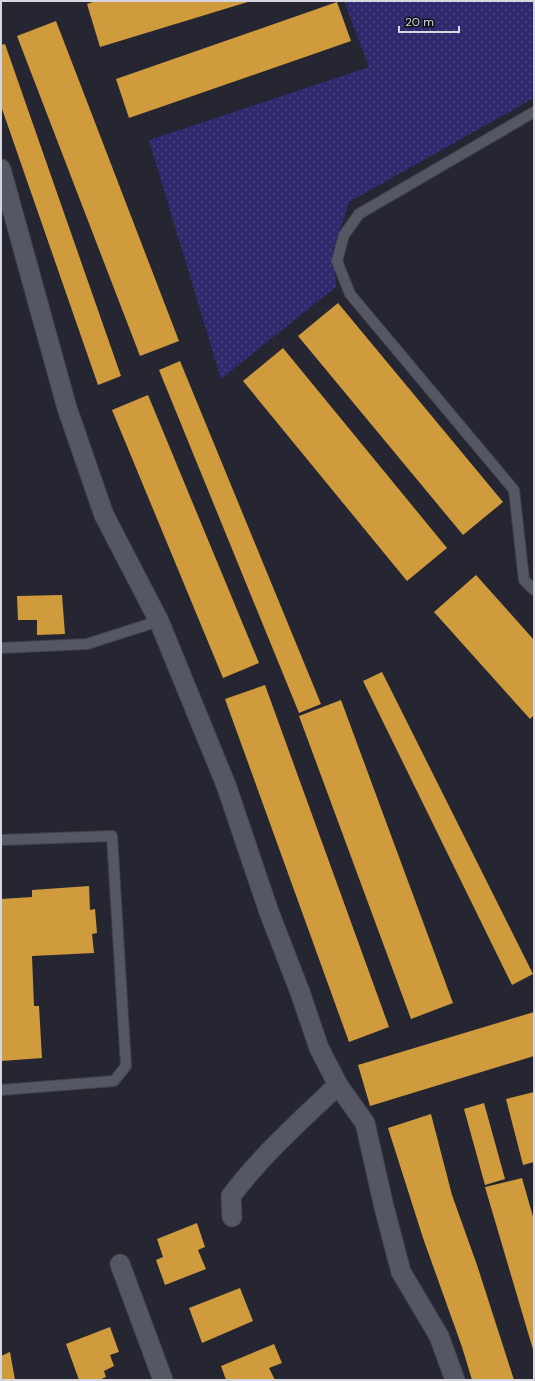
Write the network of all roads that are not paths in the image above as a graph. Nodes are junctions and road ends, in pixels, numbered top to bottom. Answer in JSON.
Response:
{"nodes":[{"id":1,"x":534,"y":112,"type":"edge"},
{"id":2,"x":1,"y":169,"type":"edge"},
{"id":3,"x":534,"y":590,"type":"edge"},
{"id":4,"x":159,"y":620,"type":"junction"},
{"id":5,"x":1,"y":648,"type":"edge"},
{"id":6,"x":1,"y":840,"type":"edge"},
{"id":7,"x":338,"y":1085,"type":"junction"},
{"id":8,"x":1,"y":1090,"type":"edge"},
{"id":9,"x":232,"y":1217,"type":"dead end"},
{"id":10,"x":120,"y":1264,"type":"dead end"},
{"id":11,"x":163,"y":1380,"type":"edge"},
{"id":12,"x":455,"y":1380,"type":"edge"}],
"edges":[{"from":1,"to":3,"type":"lane"},
{"from":2,"to":4,"type":"street"},
{"from":4,"to":5,"type":"lane"},
{"from":4,"to":7,"type":"street"},
{"from":6,"to":8,"type":"lane"},
{"from":7,"to":9,"type":"street"},
{"from":7,"to":12,"type":"street"},
{"from":10,"to":11,"type":"street"}]}
